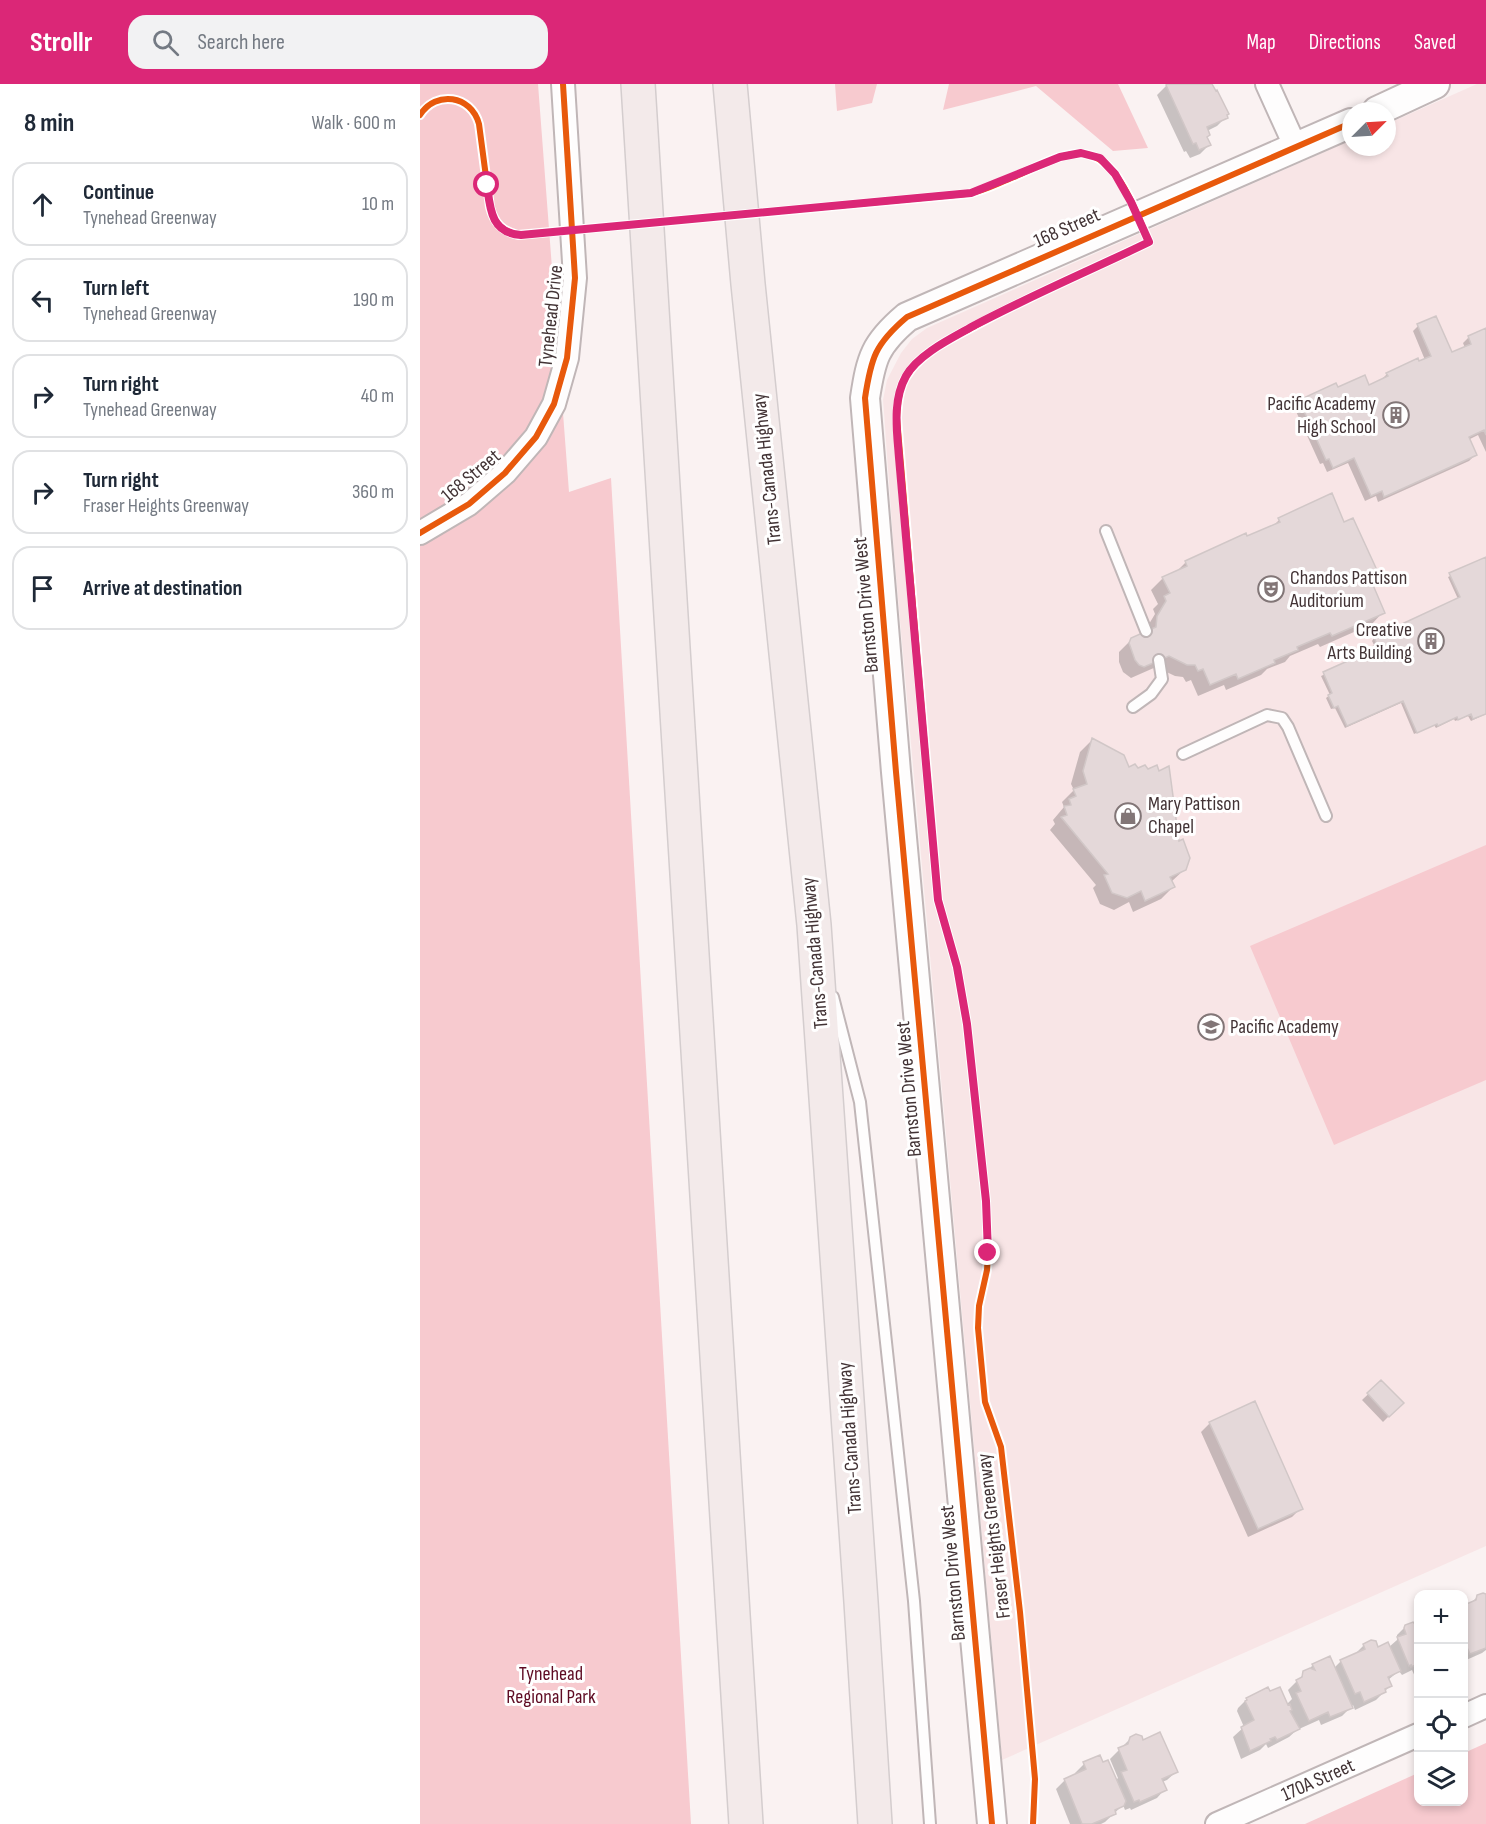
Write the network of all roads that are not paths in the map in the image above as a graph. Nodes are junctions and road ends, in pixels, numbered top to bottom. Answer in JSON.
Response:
{"nodes":[{"id":1,"x":562,"y":84,"type":"edge"},
{"id":2,"x":638,"y":84,"type":"edge"},
{"id":3,"x":730,"y":84,"type":"edge"},
{"id":4,"x":1267,"y":84,"type":"edge"},
{"id":5,"x":1435,"y":84,"type":"edge"},
{"id":6,"x":1396,"y":102,"type":"edge"},
{"id":7,"x":1342,"y":127,"type":"edge"},
{"id":8,"x":1296,"y":147,"type":"junction"},
{"id":9,"x":875,"y":352,"type":"joint"},
{"id":10,"x":536,"y":437,"type":"joint"},
{"id":11,"x":1106,"y":531,"type":"dead end"},
{"id":12,"x":420,"y":533,"type":"edge"},
{"id":13,"x":1146,"y":631,"type":"dead end"},
{"id":14,"x":1159,"y":660,"type":"dead end"},
{"id":15,"x":1133,"y":707,"type":"dead end"},
{"id":16,"x":1183,"y":754,"type":"dead end"},
{"id":17,"x":1326,"y":816,"type":"dead end"},
{"id":18,"x":814,"y":925,"type":"junction"},
{"id":19,"x":1486,"y":1706,"type":"edge"},
{"id":20,"x":1468,"y":1714,"type":"edge"},
{"id":21,"x":1414,"y":1738,"type":"edge"},
{"id":22,"x":746,"y":1824,"type":"edge"},
{"id":23,"x":875,"y":1824,"type":"edge"},
{"id":24,"x":930,"y":1824,"type":"edge"},
{"id":25,"x":992,"y":1824,"type":"edge"},
{"id":26,"x":1217,"y":1824,"type":"edge"}],
"edges":[{"from":1,"to":10,"type":"street","name":"Tynehead Drive"},
{"from":2,"to":22,"type":"highway"},
{"from":3,"to":18,"type":"highway","name":"Trans-Canada Highway"},
{"from":4,"to":8,"type":"street"},
{"from":5,"to":6,"type":"street"},
{"from":7,"to":8,"type":"street","name":"168 Street"},
{"from":8,"to":9,"type":"street","name":"168 Street"},
{"from":9,"to":25,"type":"street","name":"Barnston Drive West"},
{"from":10,"to":12,"type":"street","name":"168 Street"},
{"from":11,"to":13,"type":"lane"},
{"from":14,"to":15,"type":"lane"},
{"from":16,"to":17,"type":"lane"},
{"from":18,"to":23,"type":"highway","name":"Trans-Canada Highway"},
{"from":18,"to":24,"type":"lane"},
{"from":19,"to":20,"type":"street"},
{"from":21,"to":26,"type":"street","name":"170A Street"}]}
